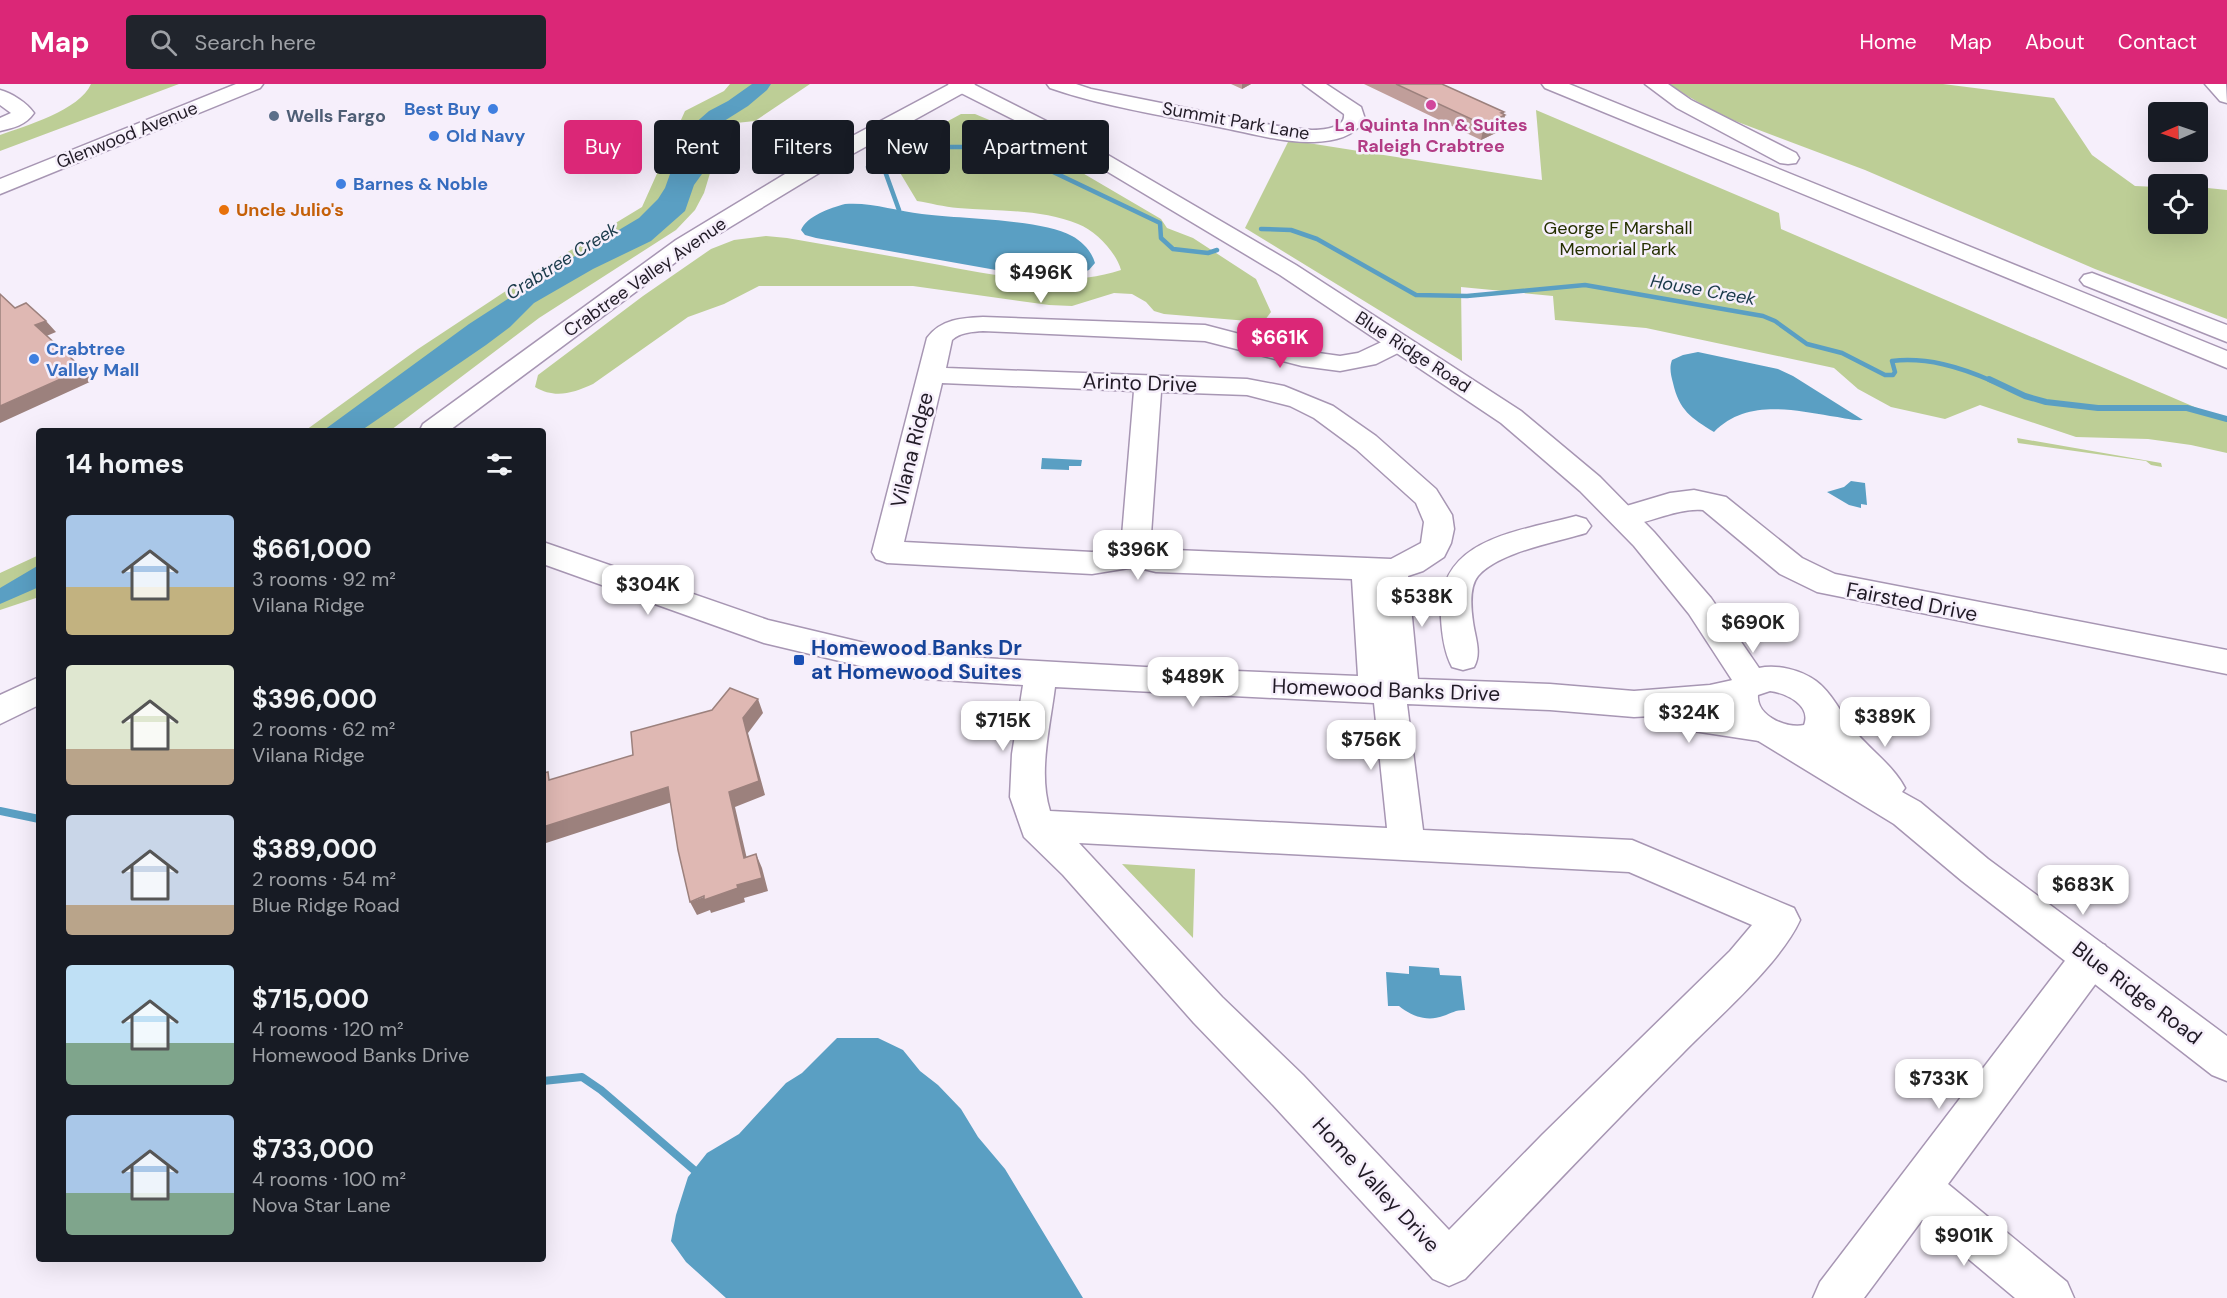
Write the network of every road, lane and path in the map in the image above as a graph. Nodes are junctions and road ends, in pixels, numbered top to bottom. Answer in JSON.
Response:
{"nodes":[{"id":1,"x":203,"y":84,"type":"edge"},
{"id":2,"x":253,"y":84,"type":"edge"},
{"id":3,"x":1057,"y":84,"type":"edge"},
{"id":4,"x":1313,"y":84,"type":"edge"},
{"id":5,"x":1552,"y":84,"type":"edge"},
{"id":6,"x":1601,"y":84,"type":"edge"},
{"id":7,"x":1655,"y":84,"type":"edge"},
{"id":8,"x":2215,"y":84,"type":"edge"},
{"id":9,"x":962,"y":85,"type":"edge"},
{"id":10,"x":0,"y":96,"type":"edge"},
{"id":11,"x":2227,"y":97,"type":"edge"},
{"id":12,"x":0,"y":126,"type":"edge"},
{"id":13,"x":64,"y":140,"type":"dead end"},
{"id":14,"x":1788,"y":158,"type":"junction"},
{"id":15,"x":1822,"y":172,"type":"dead end"},
{"id":16,"x":0,"y":187,"type":"edge"},
{"id":17,"x":1955,"y":225,"type":"dead end"},
{"id":18,"x":2031,"y":256,"type":"dead end"},
{"id":19,"x":2075,"y":273,"type":"dead end"},
{"id":20,"x":2227,"y":334,"type":"edge"},
{"id":21,"x":1399,"y":343,"type":"junction"},
{"id":22,"x":2227,"y":360,"type":"edge"},
{"id":23,"x":931,"y":375,"type":"junction"},
{"id":24,"x":1148,"y":384,"type":"junction"},
{"id":25,"x":436,"y":428,"type":"edge"},
{"id":26,"x":1623,"y":517,"type":"junction"},
{"id":27,"x":1576,"y":526,"type":"dead end"},
{"id":28,"x":1433,"y":550,"type":"junction"},
{"id":29,"x":546,"y":554,"type":"edge"},
{"id":30,"x":1135,"y":556,"type":"junction"},
{"id":31,"x":1469,"y":566,"type":"junction"},
{"id":32,"x":1379,"y":570,"type":"junction"},
{"id":33,"x":1700,"y":606,"type":"junction"},
{"id":34,"x":1463,"y":658,"type":"dead end"},
{"id":35,"x":2227,"y":662,"type":"edge"},
{"id":36,"x":1041,"y":674,"type":"junction"},
{"id":37,"x":1793,"y":683,"type":"junction"},
{"id":38,"x":1746,"y":686,"type":"junction"},
{"id":39,"x":1389,"y":690,"type":"junction"},
{"id":40,"x":36,"y":692,"type":"edge"},
{"id":41,"x":1634,"y":704,"type":"junction"},
{"id":42,"x":0,"y":711,"type":"edge"},
{"id":43,"x":1823,"y":714,"type":"junction"},
{"id":44,"x":1770,"y":733,"type":"junction"},
{"id":45,"x":1907,"y":813,"type":"junction"},
{"id":46,"x":1037,"y":826,"type":"junction"},
{"id":47,"x":1407,"y":845,"type":"junction"},
{"id":48,"x":2091,"y":958,"type":"junction"},
{"id":49,"x":2227,"y":1061,"type":"edge"},
{"id":50,"x":1918,"y":1188,"type":"junction"},
{"id":51,"x":1836,"y":1298,"type":"edge"},
{"id":52,"x":2051,"y":1298,"type":"edge"}],
"edges":[{"from":1,"to":13,"type":"main road","name":"Glenwood Avenue"},
{"from":2,"to":16,"type":"main road","name":"Glenwood Avenue"},
{"from":3,"to":4,"type":"main road","name":"Summit Park Lane"},
{"from":5,"to":22,"type":"main road"},
{"from":6,"to":14,"type":"main road"},
{"from":7,"to":14,"type":"main road"},
{"from":8,"to":11,"type":"main road"},
{"from":9,"to":21,"type":"main road","name":"Blue Ridge Road"},
{"from":9,"to":25,"type":"main road","name":"Crabtree Valley Avenue"},
{"from":10,"to":12,"type":"main road"},
{"from":14,"to":15,"type":"main road"},
{"from":17,"to":18,"type":"main road"},
{"from":19,"to":20,"type":"main road"},
{"from":21,"to":23,"type":"main road","name":"Vilana Ridge"},
{"from":21,"to":26,"type":"main road","name":"Blue Ridge Road"},
{"from":23,"to":24,"type":"main road","name":"Arinto Drive"},
{"from":23,"to":30,"type":"main road","name":"Vilana Ridge"},
{"from":24,"to":28,"type":"main road","name":"Arinto Drive"},
{"from":24,"to":30,"type":"main road"},
{"from":26,"to":33,"type":"main road","name":"Blue Ridge Road"},
{"from":26,"to":35,"type":"main road","name":"Fairsted Drive"},
{"from":27,"to":31,"type":"main road"},
{"from":28,"to":31,"type":"main road"},
{"from":28,"to":32,"type":"main road"},
{"from":29,"to":36,"type":"main road","name":"Homewood Banks Drive"},
{"from":30,"to":32,"type":"main road","name":"Vilana Ridge"},
{"from":31,"to":34,"type":"main road"},
{"from":32,"to":39,"type":"main road"},
{"from":33,"to":37,"type":"main road","name":"Blue Ridge Road"},
{"from":33,"to":38,"type":"main road","name":"Blue Ridge Road"},
{"from":36,"to":39,"type":"main road","name":"Homewood Banks Drive"},
{"from":36,"to":46,"type":"main road"},
{"from":37,"to":38,"type":"main road"},
{"from":37,"to":43,"type":"main road"},
{"from":38,"to":41,"type":"main road","name":"Homewood Banks Drive"},
{"from":38,"to":44,"type":"main road"},
{"from":39,"to":41,"type":"main road","name":"Homewood Banks Drive"},
{"from":39,"to":47,"type":"main road"},
{"from":40,"to":42,"type":"main road"},
{"from":41,"to":44,"type":"main road","name":"Homewood Banks Drive"},
{"from":43,"to":44,"type":"main road"},
{"from":43,"to":45,"type":"main road","name":"Blue Ridge Road"},
{"from":44,"to":45,"type":"main road","name":"Blue Ridge Road"},
{"from":45,"to":48,"type":"main road","name":"Blue Ridge Road"},
{"from":46,"to":47,"type":"main road","name":"Home Valley Drive"},
{"from":46,"to":47,"type":"main road","name":"Home Valley Drive"},
{"from":48,"to":49,"type":"main road","name":"Blue Ridge Road"},
{"from":48,"to":50,"type":"main road"},
{"from":50,"to":51,"type":"main road"},
{"from":50,"to":52,"type":"main road"}]}
